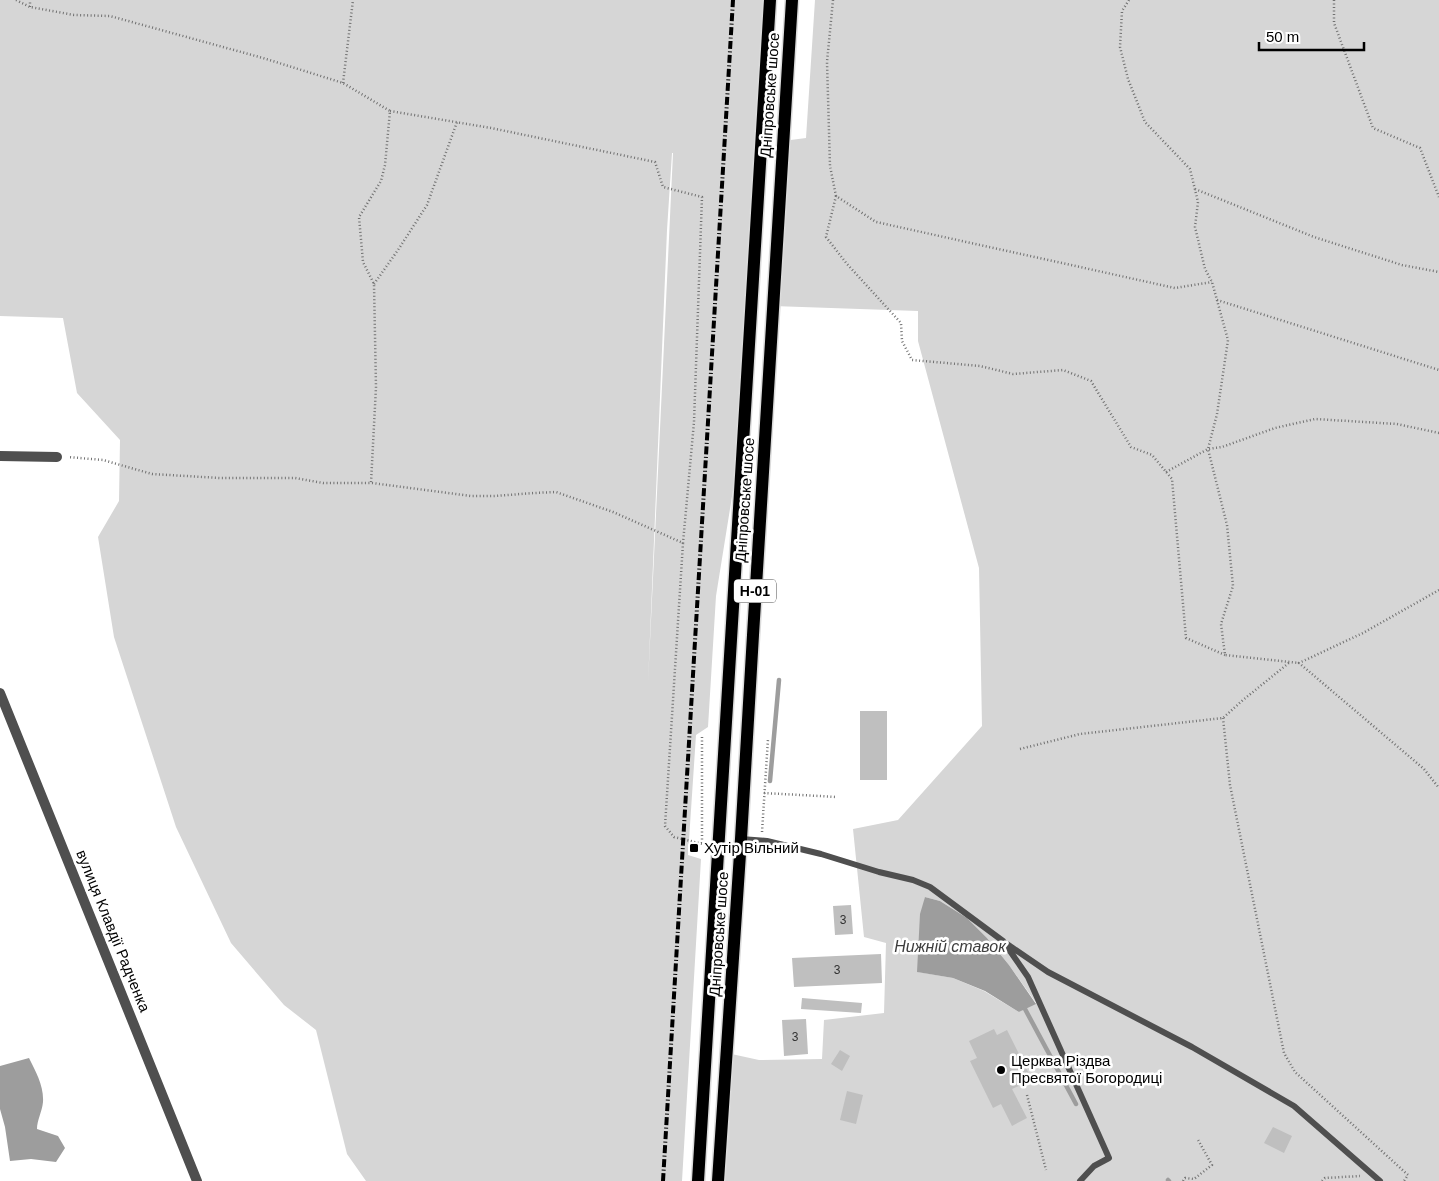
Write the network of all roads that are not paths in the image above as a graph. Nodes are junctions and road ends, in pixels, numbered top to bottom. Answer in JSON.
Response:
{"nodes":[{"id":1,"x":770,"y":0,"type":"edge"},
{"id":2,"x":792,"y":0,"type":"edge"},
{"id":3,"x":0,"y":456,"type":"edge"},
{"id":4,"x":56,"y":457,"type":"road end"},
{"id":5,"x":0,"y":693,"type":"edge"},
{"id":6,"x":742,"y":839,"type":"junction"},
{"id":7,"x":1003,"y":941,"type":"junction"},
{"id":8,"x":197,"y":1181,"type":"edge"},
{"id":9,"x":698,"y":1181,"type":"edge"},
{"id":10,"x":718,"y":1181,"type":"edge"},
{"id":11,"x":1080,"y":1181,"type":"edge"},
{"id":12,"x":1380,"y":1181,"type":"edge"}],
"edges":[{"from":1,"to":9,"type":"main road","name":"Дніпровське шосе","number":"Н-01"},
{"from":2,"to":6,"type":"main road","name":"Дніпровське шосе","number":"Н-01"},
{"from":3,"to":4,"type":"street"},
{"from":5,"to":8,"type":"street","name":"вулиця Клавдії Радченка"},
{"from":6,"to":7,"type":"lane"},
{"from":6,"to":10,"type":"main road","name":"Дніпровське шосе","number":"Н-01"},
{"from":7,"to":11,"type":"lane"},
{"from":7,"to":12,"type":"lane"}]}
